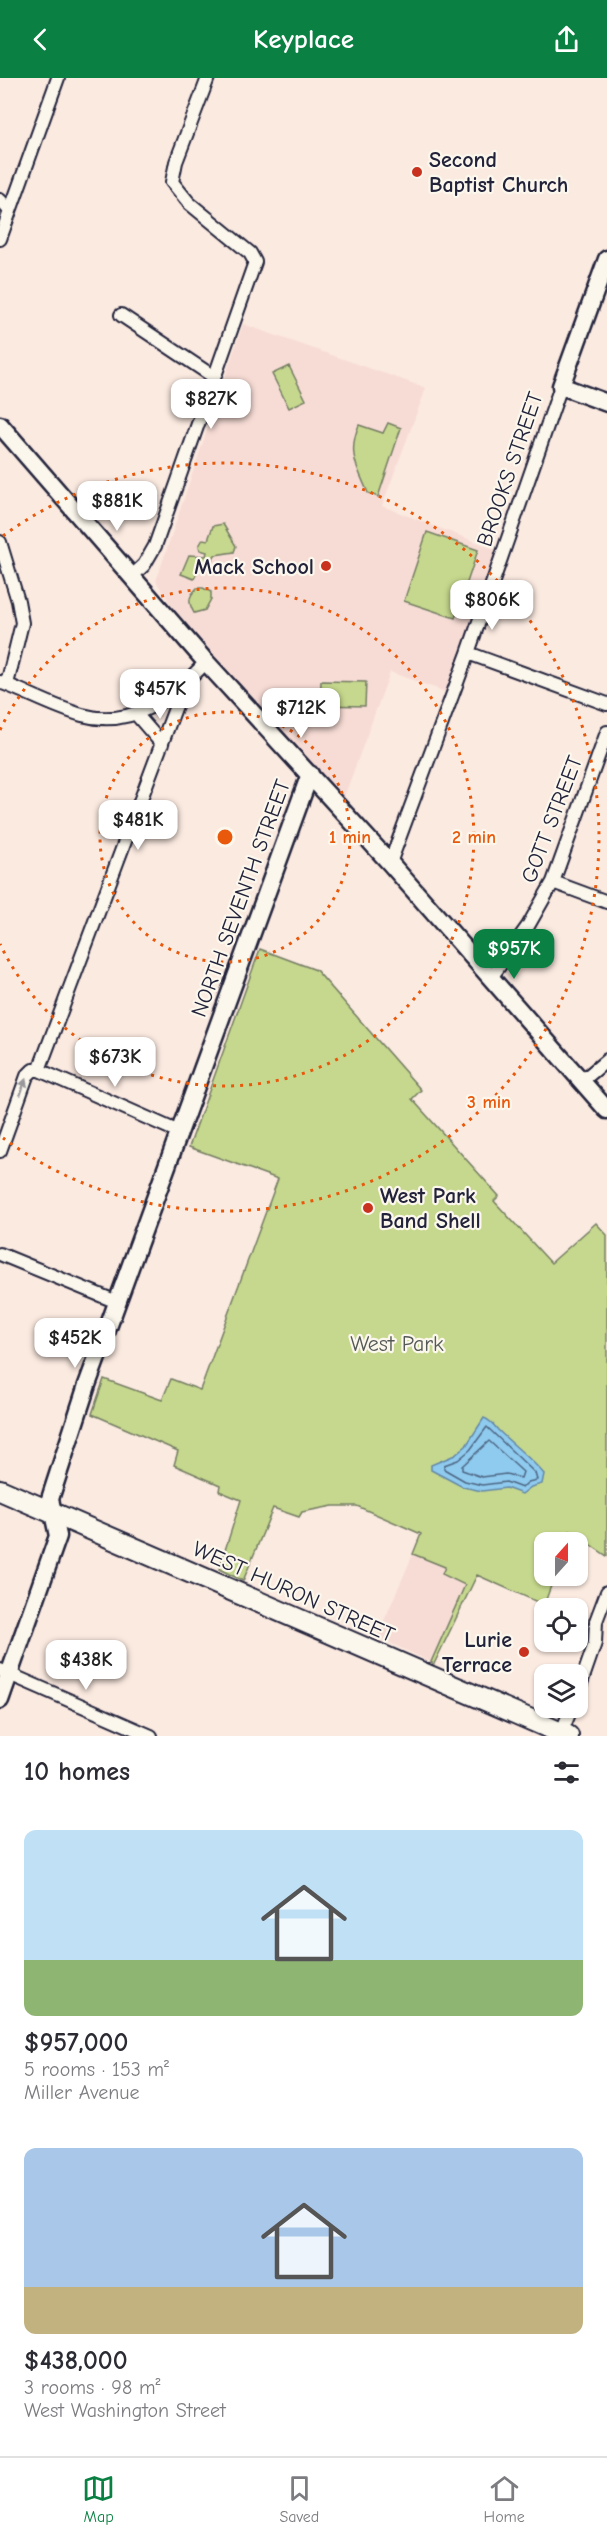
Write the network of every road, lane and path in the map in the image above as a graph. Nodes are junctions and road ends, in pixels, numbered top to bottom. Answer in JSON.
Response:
{"nodes":[{"id":1,"x":58,"y":78,"type":"edge"},
{"id":2,"x":208,"y":78,"type":"edge"},
{"id":3,"x":0,"y":200,"type":"edge"},
{"id":4,"x":10,"y":212,"type":"junction"},
{"id":5,"x":0,"y":239,"type":"edge"},
{"id":6,"x":607,"y":259,"type":"edge"},
{"id":7,"x":121,"y":315,"type":"dead end"},
{"id":8,"x":214,"y":377,"type":"junction"},
{"id":9,"x":561,"y":386,"type":"junction"},
{"id":10,"x":607,"y":403,"type":"edge"},
{"id":11,"x":0,"y":425,"type":"edge"},
{"id":12,"x":0,"y":542,"type":"edge"},
{"id":13,"x":132,"y":576,"type":"junction"},
{"id":14,"x":468,"y":653,"type":"junction"},
{"id":15,"x":206,"y":662,"type":"junction"},
{"id":16,"x":3,"y":683,"type":"edge"},
{"id":17,"x":183,"y":687,"type":"junction"},
{"id":18,"x":607,"y":704,"type":"edge"},
{"id":19,"x":136,"y":714,"type":"junction"},
{"id":20,"x":607,"y":732,"type":"edge"},
{"id":21,"x":162,"y":744,"type":"junction"},
{"id":22,"x":310,"y":774,"type":"junction"},
{"id":23,"x":390,"y":863,"type":"junction"},
{"id":24,"x":553,"y":882,"type":"junction"},
{"id":25,"x":607,"y":902,"type":"edge"},
{"id":26,"x":490,"y":979,"type":"junction"},
{"id":27,"x":607,"y":1060,"type":"edge"},
{"id":28,"x":39,"y":1070,"type":"junction"},
{"id":29,"x":582,"y":1081,"type":"junction"},
{"id":30,"x":607,"y":1110,"type":"edge"},
{"id":31,"x":179,"y":1132,"type":"junction"},
{"id":32,"x":0,"y":1151,"type":"edge"},
{"id":33,"x":0,"y":1254,"type":"edge"},
{"id":34,"x":117,"y":1302,"type":"junction"},
{"id":35,"x":0,"y":1490,"type":"edge"},
{"id":36,"x":54,"y":1513,"type":"junction"},
{"id":37,"x":607,"y":1592,"type":"edge"},
{"id":38,"x":588,"y":1664,"type":"edge"},
{"id":39,"x":4,"y":1672,"type":"edge"},
{"id":40,"x":0,"y":1700,"type":"edge"},
{"id":41,"x":569,"y":1718,"type":"edge"},
{"id":42,"x":565,"y":1734,"type":"edge"},
{"id":43,"x":152,"y":1736,"type":"edge"}],
"edges":[{"from":1,"to":4,"type":"street"},
{"from":2,"to":8,"type":"street"},
{"from":3,"to":4,"type":"street"},
{"from":4,"to":5,"type":"street"},
{"from":6,"to":9,"type":"street","name":"BROOKS STREET"},
{"from":7,"to":8,"type":"street"},
{"from":8,"to":13,"type":"street"},
{"from":9,"to":10,"type":"street"},
{"from":9,"to":14,"type":"street","name":"BROOKS STREET"},
{"from":11,"to":13,"type":"street"},
{"from":12,"to":16,"type":"street"},
{"from":13,"to":15,"type":"street"},
{"from":14,"to":18,"type":"street"},
{"from":14,"to":23,"type":"street","name":"BROOKS STREET"},
{"from":15,"to":17,"type":"street"},
{"from":15,"to":22,"type":"street"},
{"from":16,"to":19,"type":"street"},
{"from":17,"to":19,"type":"street"},
{"from":17,"to":21,"type":"street"},
{"from":19,"to":21,"type":"street"},
{"from":20,"to":24,"type":"street","name":"GOTT STREET"},
{"from":21,"to":28,"type":"street"},
{"from":22,"to":23,"type":"street"},
{"from":22,"to":31,"type":"street","name":"NORTH SEVENTH STREET"},
{"from":23,"to":26,"type":"street"},
{"from":24,"to":25,"type":"street"},
{"from":24,"to":26,"type":"street","name":"GOTT STREET"},
{"from":26,"to":29,"type":"street"},
{"from":27,"to":29,"type":"street"},
{"from":28,"to":31,"type":"street"},
{"from":32,"to":28,"type":"street","one_way":true},
{"from":29,"to":30,"type":"street"},
{"from":31,"to":34,"type":"street","name":"NORTH SEVENTH STREET"},
{"from":33,"to":34,"type":"street"},
{"from":34,"to":36,"type":"street","name":"NORTH SEVENTH STREET"},
{"from":35,"to":36,"type":"main road","name":"WEST HURON STREET"},
{"from":36,"to":39,"type":"street","name":"NORTH SEVENTH STREET"},
{"from":36,"to":42,"type":"main road","name":"WEST HURON STREET"},
{"from":37,"to":38,"type":"street"},
{"from":39,"to":40,"type":"street","name":"NORTH SEVENTH STREET"},
{"from":39,"to":43,"type":"street"},
{"from":41,"to":42,"type":"street"}]}
